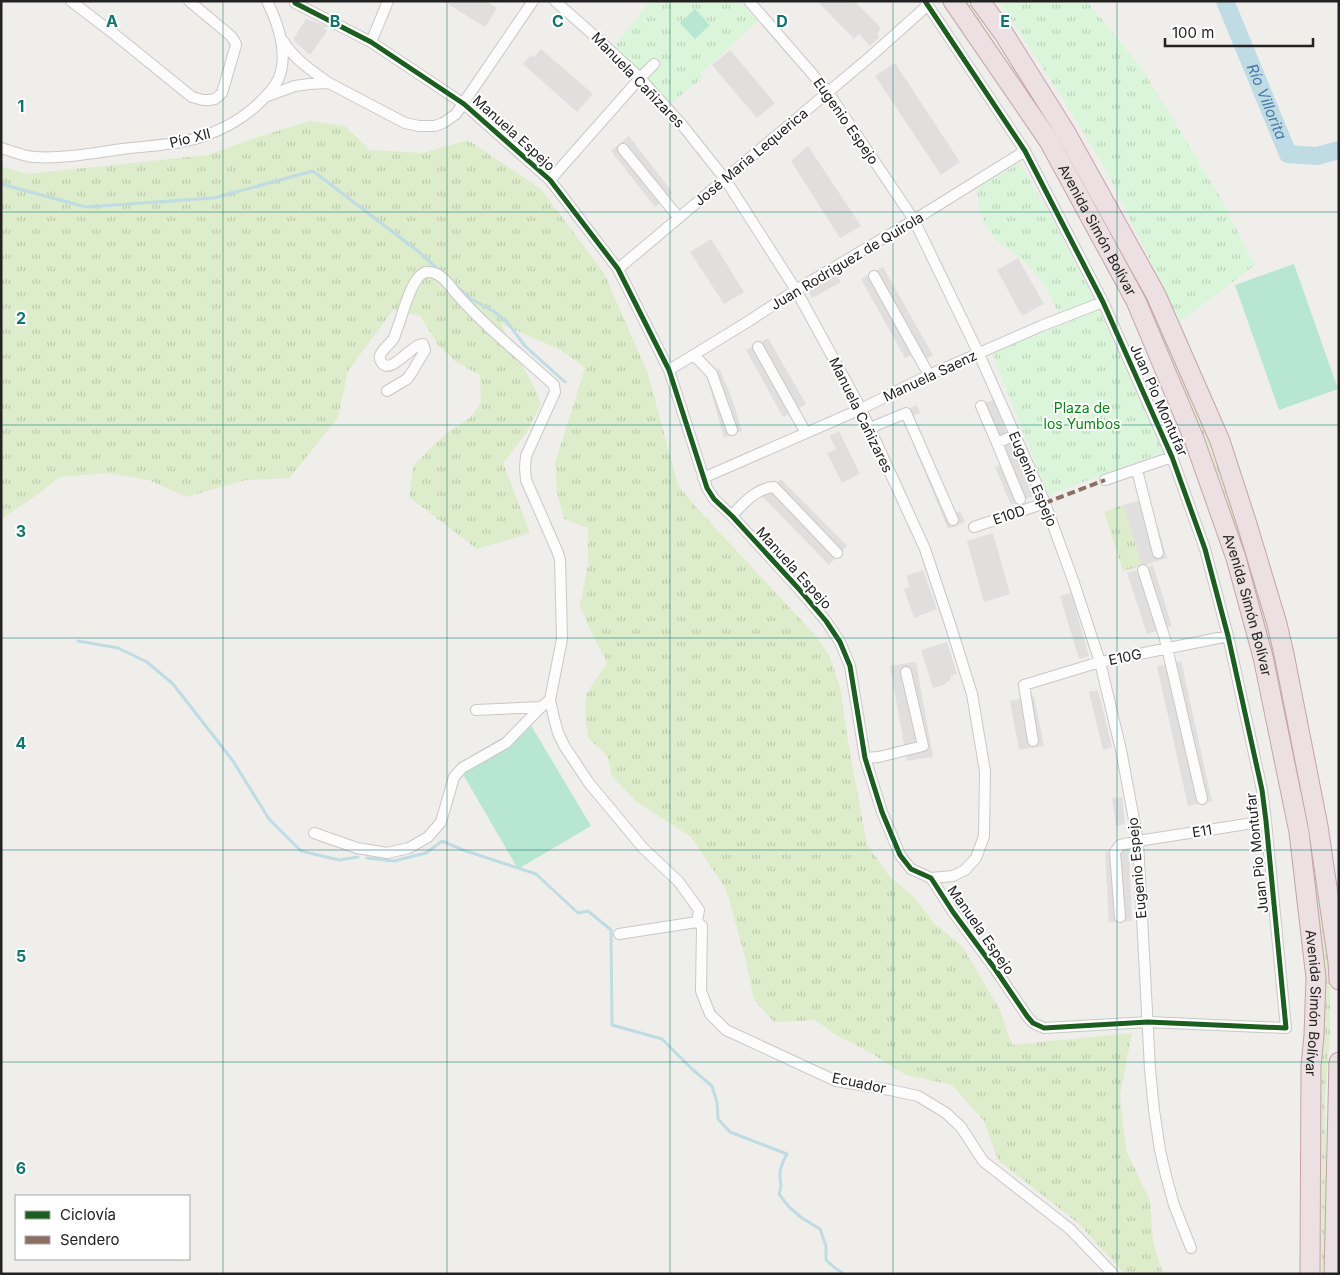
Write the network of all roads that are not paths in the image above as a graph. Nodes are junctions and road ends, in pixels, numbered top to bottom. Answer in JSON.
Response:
{"nodes":[{"id":1,"x":71,"y":1,"type":"edge"},
{"id":2,"x":188,"y":1,"type":"edge"},
{"id":3,"x":267,"y":1,"type":"edge"},
{"id":4,"x":388,"y":1,"type":"edge"},
{"id":5,"x":533,"y":1,"type":"edge"},
{"id":6,"x":555,"y":1,"type":"edge"},
{"id":7,"x":749,"y":1,"type":"edge"},
{"id":8,"x":953,"y":1,"type":"edge"},
{"id":9,"x":980,"y":1,"type":"edge"},
{"id":10,"x":294,"y":3,"type":"dead end"},
{"id":11,"x":927,"y":3,"type":"edge"},
{"id":12,"x":281,"y":38,"type":"junction"},
{"id":13,"x":371,"y":42,"type":"junction"},
{"id":14,"x":654,"y":64,"type":"dead end"},
{"id":15,"x":640,"y":78,"type":"junction"},
{"id":16,"x":329,"y":83,"type":"junction"},
{"id":17,"x":828,"y":92,"type":"junction"},
{"id":18,"x":266,"y":96,"type":"junction"},
{"id":19,"x":464,"y":104,"type":"junction"},
{"id":20,"x":1,"y":148,"type":"edge"},
{"id":21,"x":623,"y":148,"type":"dead end"},
{"id":22,"x":1025,"y":151,"type":"junction"},
{"id":23,"x":725,"y":179,"type":"junction"},
{"id":24,"x":550,"y":180,"type":"junction"},
{"id":25,"x":679,"y":218,"type":"junction"},
{"id":26,"x":914,"y":220,"type":"junction"},
{"id":27,"x":618,"y":269,"type":"junction"},
{"id":28,"x":874,"y":276,"type":"dead end"},
{"id":29,"x":796,"y":290,"type":"junction"},
{"id":30,"x":1103,"y":302,"type":"junction"},
{"id":31,"x":758,"y":347,"type":"dead end"},
{"id":32,"x":979,"y":354,"type":"junction"},
{"id":33,"x":694,"y":356,"type":"junction"},
{"id":34,"x":669,"y":370,"type":"junction"},
{"id":35,"x":929,"y":376,"type":"junction"},
{"id":36,"x":387,"y":391,"type":"dead end"},
{"id":37,"x":981,"y":406,"type":"dead end"},
{"id":38,"x":861,"y":409,"type":"junction"},
{"id":39,"x":870,"y":429,"type":"junction"},
{"id":40,"x":732,"y":430,"type":"dead end"},
{"id":41,"x":806,"y":433,"type":"junction"},
{"id":42,"x":1015,"y":435,"type":"junction"},
{"id":43,"x":997,"y":443,"type":"junction"},
{"id":44,"x":1172,"y":457,"type":"junction"},
{"id":45,"x":1137,"y":470,"type":"junction"},
{"id":46,"x":703,"y":478,"type":"junction"},
{"id":47,"x":1105,"y":480,"type":"dead end"},
{"id":48,"x":1020,"y":498,"type":"dead end"},
{"id":49,"x":1045,"y":503,"type":"junction"},
{"id":50,"x":732,"y":516,"type":"junction"},
{"id":51,"x":952,"y":520,"type":"dead end"},
{"id":52,"x":974,"y":527,"type":"dead end"},
{"id":53,"x":837,"y":553,"type":"dead end"},
{"id":54,"x":1158,"y":554,"type":"dead end"},
{"id":55,"x":1143,"y":570,"type":"dead end"},
{"id":56,"x":1228,"y":636,"type":"junction"},
{"id":57,"x":1167,"y":648,"type":"junction"},
{"id":58,"x":1100,"y":662,"type":"junction"},
{"id":59,"x":906,"y":672,"type":"dead end"},
{"id":60,"x":550,"y":700,"type":"junction"},
{"id":61,"x":541,"y":707,"type":"junction"},
{"id":62,"x":476,"y":710,"type":"dead end"},
{"id":63,"x":1033,"y":741,"type":"dead end"},
{"id":64,"x":865,"y":758,"type":"junction"},
{"id":65,"x":1202,"y":799,"type":"dead end"},
{"id":66,"x":1266,"y":821,"type":"junction"},
{"id":67,"x":314,"y":833,"type":"dead end"},
{"id":68,"x":1138,"y":841,"type":"junction"},
{"id":69,"x":931,"y":878,"type":"junction"},
{"id":70,"x":1120,"y":917,"type":"dead end"},
{"id":71,"x":697,"y":922,"type":"junction"},
{"id":72,"x":619,"y":934,"type":"dead end"},
{"id":73,"x":1339,"y":980,"type":"edge"},
{"id":74,"x":1148,"y":1022,"type":"junction"},
{"id":75,"x":1286,"y":1028,"type":"joint"},
{"id":76,"x":1339,"y":1062,"type":"edge"},
{"id":77,"x":1190,"y":1248,"type":"dead end"},
{"id":78,"x":1309,"y":1271,"type":"edge"},
{"id":79,"x":1335,"y":1271,"type":"edge"},
{"id":80,"x":1113,"y":1274,"type":"edge"}],
"edges":[{"from":1,"to":2,"type":"street"},
{"from":3,"to":12,"type":"street","name":"Pío XII"},
{"from":4,"to":13,"type":"street"},
{"from":5,"to":19,"type":"street"},
{"from":6,"to":15,"type":"street","name":"Manuela Cañizares"},
{"from":7,"to":17,"type":"street","name":"Eugenio Espejo"},
{"from":8,"to":78,"type":"highway","name":"Avenida Simón Bolívar"},
{"from":9,"to":73,"type":"highway","name":"Avenida Simón Bolívar"},
{"from":10,"to":13,"type":"street","name":"Manuela Espejo"},
{"from":11,"to":17,"type":"street","name":"José Maria Lequerica"},
{"from":11,"to":22,"type":"street","name":"Juan Pio Montufar"},
{"from":12,"to":16,"type":"street"},
{"from":12,"to":18,"type":"street","name":"Pío XII"},
{"from":13,"to":19,"type":"street","name":"Manuela Espejo"},
{"from":14,"to":15,"type":"street"},
{"from":15,"to":23,"type":"street","name":"Manuela Cañizares"},
{"from":15,"to":24,"type":"street"},
{"from":16,"to":18,"type":"street"},
{"from":16,"to":19,"type":"street"},
{"from":17,"to":23,"type":"street","name":"José Maria Lequerica"},
{"from":17,"to":26,"type":"street","name":"Eugenio Espejo"},
{"from":18,"to":20,"type":"street","name":"Pío XII"},
{"from":19,"to":24,"type":"street","name":"Manuela Espejo"},
{"from":21,"to":25,"type":"street"},
{"from":22,"to":26,"type":"street","name":"Juan Rodriguez de Quirola"},
{"from":22,"to":30,"type":"street","name":"Juan Pio Montufar"},
{"from":23,"to":25,"type":"street","name":"José Maria Lequerica"},
{"from":23,"to":29,"type":"street","name":"Manuela Cañizares"},
{"from":24,"to":27,"type":"street","name":"Manuela Espejo"},
{"from":25,"to":27,"type":"street","name":"José Maria Lequerica"},
{"from":26,"to":29,"type":"street","name":"Juan Rodriguez de Quirola"},
{"from":26,"to":32,"type":"street","name":"Eugenio Espejo"},
{"from":27,"to":34,"type":"street","name":"Manuela Espejo"},
{"from":28,"to":35,"type":"street"},
{"from":29,"to":33,"type":"street","name":"Juan Rodriguez de Quirola"},
{"from":29,"to":38,"type":"street","name":"Manuela Cañizares"},
{"from":30,"to":32,"type":"street","name":"Manuela Saenz"},
{"from":30,"to":44,"type":"street","name":"Juan Pio Montufar"},
{"from":31,"to":41,"type":"street"},
{"from":32,"to":35,"type":"street","name":"Manuela Saenz"},
{"from":32,"to":42,"type":"street","name":"Eugenio Espejo"},
{"from":33,"to":34,"type":"street","name":"Juan Rodriguez de Quirola"},
{"from":33,"to":40,"type":"street"},
{"from":34,"to":46,"type":"street","name":"Manuela Espejo"},
{"from":35,"to":38,"type":"street","name":"Manuela Saenz"},
{"from":36,"to":60,"type":"street"},
{"from":37,"to":43,"type":"street"},
{"from":38,"to":39,"type":"street","name":"Manuela Cañizares"},
{"from":38,"to":41,"type":"street","name":"Manuela Saenz"},
{"from":39,"to":51,"type":"street"},
{"from":39,"to":69,"type":"street","name":"Manuela Cañizares"},
{"from":41,"to":46,"type":"street","name":"Manuela Saenz"},
{"from":42,"to":43,"type":"street"},
{"from":42,"to":49,"type":"street","name":"Eugenio Espejo"},
{"from":43,"to":48,"type":"street"},
{"from":44,"to":45,"type":"street"},
{"from":44,"to":56,"type":"street","name":"Juan Pio Montufar"},
{"from":45,"to":47,"type":"street"},
{"from":45,"to":54,"type":"street"},
{"from":46,"to":50,"type":"street","name":"Manuela Espejo"},
{"from":49,"to":52,"type":"street","name":"E10D"},
{"from":49,"to":58,"type":"street","name":"Eugenio Espejo"},
{"from":50,"to":53,"type":"street"},
{"from":50,"to":64,"type":"street","name":"Manuela Espejo"},
{"from":55,"to":57,"type":"street"},
{"from":56,"to":57,"type":"street","name":"E10G"},
{"from":56,"to":66,"type":"street","name":"Juan Pio Montufar"},
{"from":57,"to":58,"type":"street","name":"E10G"},
{"from":57,"to":65,"type":"street"},
{"from":58,"to":63,"type":"street","name":"E10G"},
{"from":58,"to":68,"type":"street","name":"Eugenio Espejo"},
{"from":59,"to":64,"type":"street"},
{"from":60,"to":61,"type":"street"},
{"from":60,"to":71,"type":"street","name":"Ecuador"},
{"from":61,"to":62,"type":"street"},
{"from":61,"to":67,"type":"street"},
{"from":64,"to":69,"type":"street","name":"Manuela Espejo"},
{"from":66,"to":68,"type":"street","name":"E11"},
{"from":66,"to":75,"type":"street","name":"Juan Pio Montufar"},
{"from":68,"to":70,"type":"street","name":"E11"},
{"from":68,"to":74,"type":"street","name":"Eugenio Espejo"},
{"from":69,"to":74,"type":"street","name":"Manuela Espejo"},
{"from":71,"to":72,"type":"street"},
{"from":71,"to":80,"type":"street","name":"Ecuador"},
{"from":74,"to":75,"type":"street","name":"Manuela Espejo"},
{"from":74,"to":77,"type":"street","name":"Eugenio Espejo"},
{"from":76,"to":79,"type":"highway","name":"Avenida Simón Bolívar"}]}
